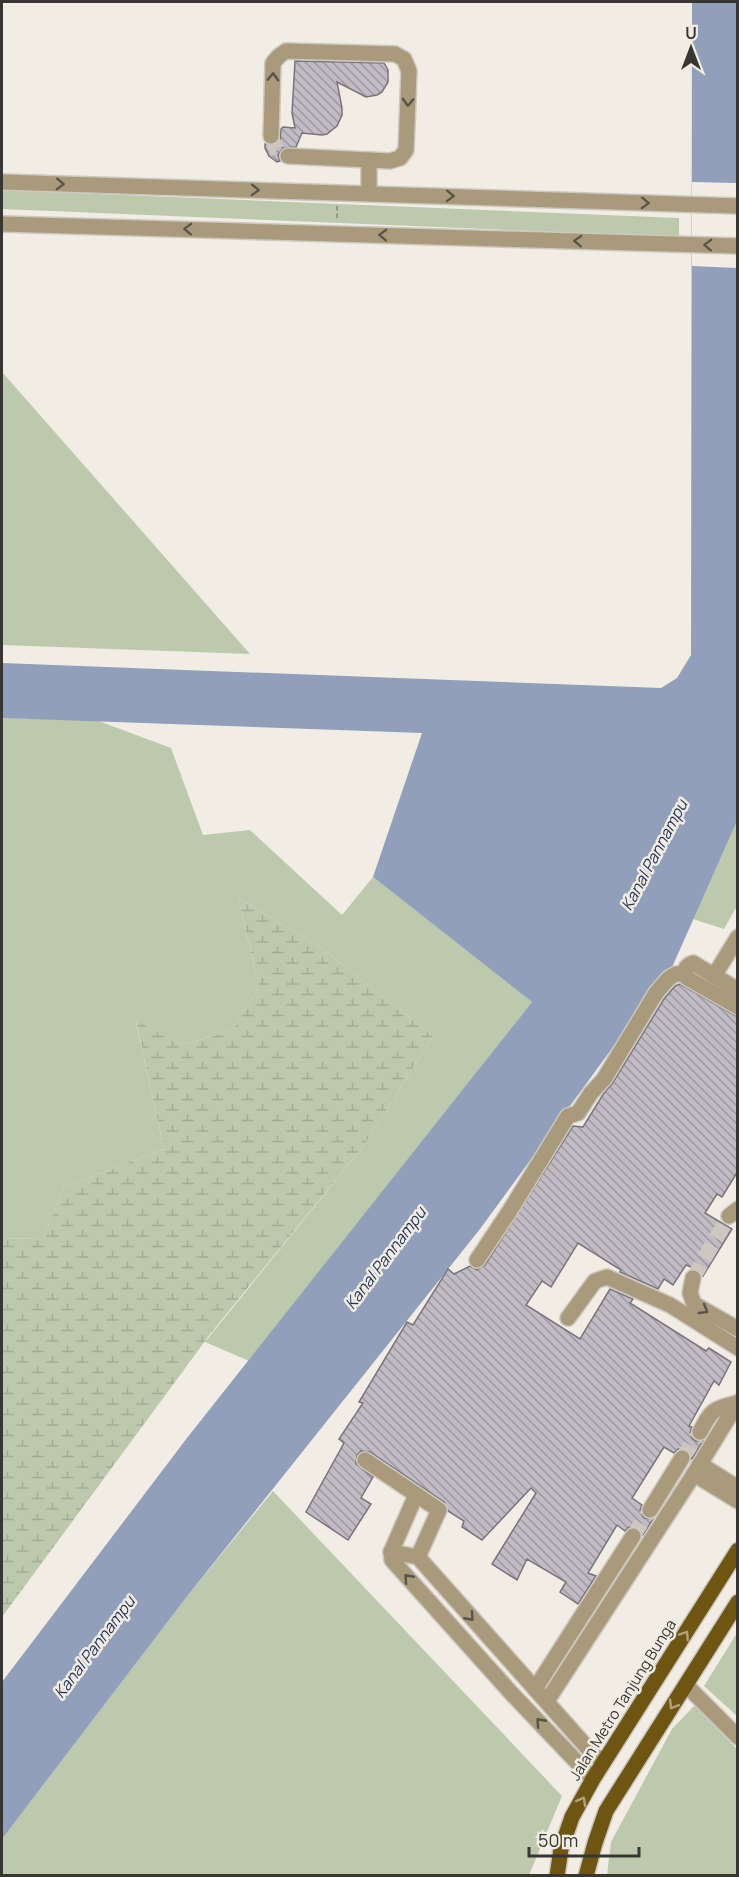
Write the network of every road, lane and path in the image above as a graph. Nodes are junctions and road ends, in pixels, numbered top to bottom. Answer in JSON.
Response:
{"nodes":[{"id":1,"x":271,"y":136,"type":"tunnel mouth"},
{"id":2,"x":288,"y":156,"type":"dead end"},
{"id":3,"x":369,"y":160,"type":"junction"},
{"id":4,"x":2,"y":182,"type":"edge"},
{"id":5,"x":337,"y":192,"type":"junction"},
{"id":6,"x":369,"y":193,"type":"junction"},
{"id":7,"x":738,"y":206,"type":"edge"},
{"id":8,"x":2,"y":224,"type":"edge"},
{"id":9,"x":337,"y":234,"type":"junction"},
{"id":10,"x":738,"y":246,"type":"edge"},
{"id":11,"x":737,"y":940,"type":"edge"},
{"id":12,"x":685,"y":974,"type":"junction"},
{"id":13,"x":714,"y":976,"type":"junction"},
{"id":14,"x":738,"y":990,"type":"edge"},
{"id":15,"x":738,"y":1007,"type":"edge"},
{"id":16,"x":477,"y":1260,"type":"dead end"},
{"id":17,"x":693,"y":1278,"type":"tunnel mouth"},
{"id":18,"x":568,"y":1318,"type":"dead end"},
{"id":19,"x":738,"y":1329,"type":"edge"},
{"id":20,"x":738,"y":1348,"type":"edge"},
{"id":21,"x":737,"y":1403,"type":"edge"},
{"id":22,"x":700,"y":1432,"type":"tunnel mouth"},
{"id":23,"x":682,"y":1458,"type":"tunnel mouth"},
{"id":24,"x":365,"y":1460,"type":"dead end"},
{"id":25,"x":697,"y":1469,"type":"junction"},
{"id":26,"x":738,"y":1488,"type":"edge"},
{"id":27,"x":416,"y":1495,"type":"junction"},
{"id":28,"x":738,"y":1501,"type":"edge"},
{"id":29,"x":650,"y":1510,"type":"tunnel mouth"},
{"id":30,"x":633,"y":1536,"type":"tunnel mouth"},
{"id":31,"x":738,"y":1550,"type":"edge"},
{"id":32,"x":391,"y":1552,"type":"junction"},
{"id":33,"x":418,"y":1557,"type":"junction"},
{"id":34,"x":738,"y":1602,"type":"edge"},
{"id":35,"x":686,"y":1684,"type":"junction"},
{"id":36,"x":535,"y":1689,"type":"junction"},
{"id":37,"x":547,"y":1701,"type":"junction"},
{"id":38,"x":738,"y":1737,"type":"edge"},
{"id":39,"x":603,"y":1762,"type":"junction"},
{"id":40,"x":593,"y":1779,"type":"junction"},
{"id":41,"x":557,"y":1875,"type":"edge"},
{"id":42,"x":586,"y":1875,"type":"edge"}],
"edges":[{"from":1,"to":3,"type":"street","one_way":true},
{"from":2,"to":3,"type":"street"},
{"from":3,"to":6,"type":"street"},
{"from":4,"to":5,"type":"street","one_way":true},
{"from":5,"to":6,"type":"street"},
{"from":5,"to":9,"type":"path"},
{"from":6,"to":7,"type":"street","one_way":true},
{"from":9,"to":8,"type":"street","one_way":true},
{"from":10,"to":9,"type":"street","one_way":true},
{"from":11,"to":13,"type":"street"},
{"from":12,"to":13,"type":"street"},
{"from":12,"to":15,"type":"street"},
{"from":12,"to":16,"type":"street"},
{"from":13,"to":14,"type":"street"},
{"from":17,"to":19,"type":"street","one_way":true},
{"from":18,"to":20,"type":"street"},
{"from":21,"to":22,"type":"street"},
{"from":21,"to":25,"type":"street"},
{"from":23,"to":29,"type":"street"},
{"from":24,"to":27,"type":"street"},
{"from":25,"to":26,"type":"street"},
{"from":25,"to":28,"type":"street"},
{"from":25,"to":37,"type":"street"},
{"from":27,"to":32,"type":"street"},
{"from":27,"to":33,"type":"street"},
{"from":30,"to":36,"type":"street"},
{"from":39,"to":31,"type":"main road","name":"Jalan Metro Tanjung Bunga","one_way":true},
{"from":32,"to":33,"type":"street"},
{"from":40,"to":32,"type":"street","one_way":true},
{"from":33,"to":36,"type":"street","one_way":true},
{"from":34,"to":35,"type":"main road"},
{"from":35,"to":38,"type":"street"},
{"from":35,"to":42,"type":"main road","one_way":true},
{"from":36,"to":37,"type":"street"},
{"from":37,"to":39,"type":"street"},
{"from":39,"to":40,"type":"main road","name":"Jalan Metro Tanjung Bunga"},
{"from":41,"to":40,"type":"main road","name":"Jalan Metro Tanjung Bunga","one_way":true}]}
